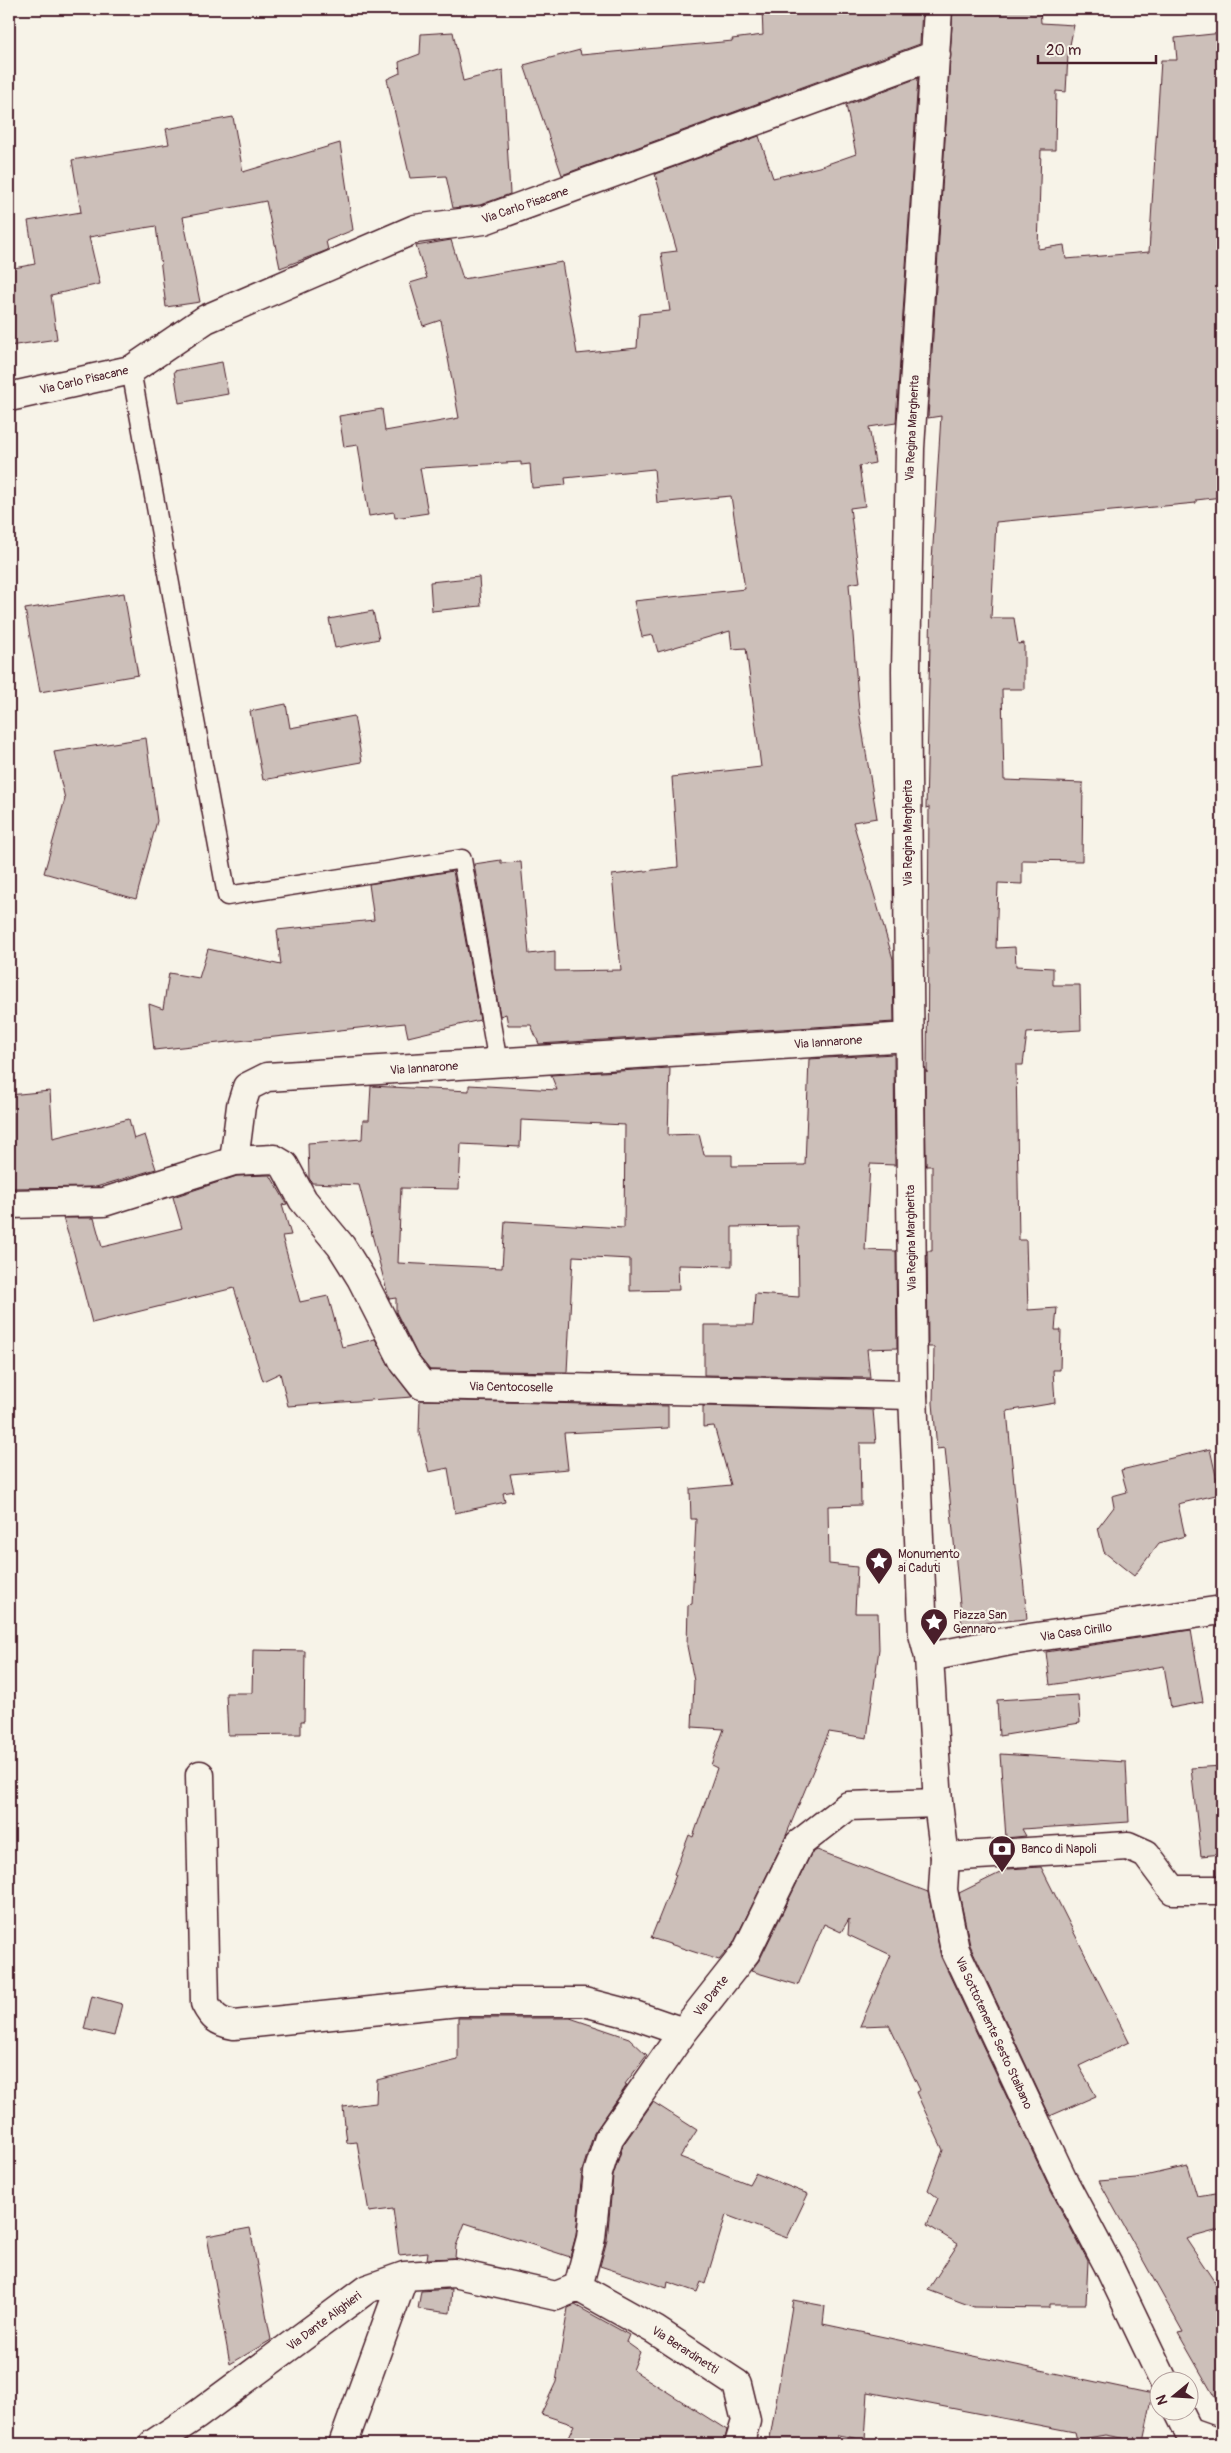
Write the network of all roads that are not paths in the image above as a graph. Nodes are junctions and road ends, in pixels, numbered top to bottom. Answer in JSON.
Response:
{"nodes":[{"id":1,"x":938,"y":9,"type":"edge"},
{"id":2,"x":936,"y":55,"type":"junction"},
{"id":3,"x":131,"y":370,"type":"junction"},
{"id":4,"x":9,"y":397,"type":"edge"},
{"id":5,"x":909,"y":1037,"type":"junction"},
{"id":6,"x":498,"y":1063,"type":"junction"},
{"id":7,"x":234,"y":1161,"type":"junction"},
{"id":8,"x":9,"y":1204,"type":"edge"},
{"id":9,"x":913,"y":1395,"type":"junction"},
{"id":10,"x":1222,"y":1610,"type":"edge"},
{"id":11,"x":929,"y":1657,"type":"junction"},
{"id":12,"x":200,"y":1775,"type":"dead end"},
{"id":13,"x":938,"y":1803,"type":"junction"},
{"id":14,"x":945,"y":1857,"type":"junction"},
{"id":15,"x":1222,"y":1890,"type":"edge"},
{"id":16,"x":683,"y":2032,"type":"junction"},
{"id":17,"x":404,"y":2276,"type":"junction"},
{"id":18,"x":578,"y":2287,"type":"junction"},
{"id":19,"x":1158,"y":2370,"type":"edge"},
{"id":20,"x":1187,"y":2429,"type":"edge"},
{"id":21,"x":1222,"y":2443,"type":"edge"},
{"id":22,"x":153,"y":2444,"type":"edge"},
{"id":23,"x":343,"y":2444,"type":"edge"},
{"id":24,"x":739,"y":2444,"type":"edge"}],
"edges":[{"from":1,"to":2,"type":"street","name":"Via Regina Margherita"},
{"from":2,"to":3,"type":"street","name":"Via Carlo Pisacane"},
{"from":2,"to":5,"type":"street","name":"Via Regina Margherita"},
{"from":3,"to":4,"type":"street","name":"Via Carlo Pisacane"},
{"from":3,"to":6,"type":"lane"},
{"from":5,"to":6,"type":"street","name":"Via Iannarone"},
{"from":5,"to":9,"type":"street","name":"Via Regina Margherita"},
{"from":6,"to":7,"type":"street","name":"Via Iannarone"},
{"from":7,"to":8,"type":"street"},
{"from":7,"to":9,"type":"street","name":"Via Centocoselle"},
{"from":9,"to":11,"type":"street","name":"Via Regina Margherita"},
{"from":10,"to":11,"type":"street","name":"Via Casa Cirillo"},
{"from":11,"to":13,"type":"street","name":"Via Sottotenente Sesto Staibano"},
{"from":12,"to":16,"type":"street"},
{"from":13,"to":14,"type":"street","name":"Via Sottotenente Sesto Staibano"},
{"from":13,"to":16,"type":"street","name":"Via Dante"},
{"from":14,"to":15,"type":"street"},
{"from":14,"to":19,"type":"street","name":"Via Sottotenente Sesto Staibano"},
{"from":16,"to":18,"type":"street","name":"Via Dante"},
{"from":17,"to":18,"type":"street","name":"Via Dante Alighieri"},
{"from":17,"to":22,"type":"street","name":"Via Dante Alighieri"},
{"from":17,"to":23,"type":"street"},
{"from":18,"to":24,"type":"street","name":"Via Berardinetti"},
{"from":20,"to":21,"type":"street"}]}
